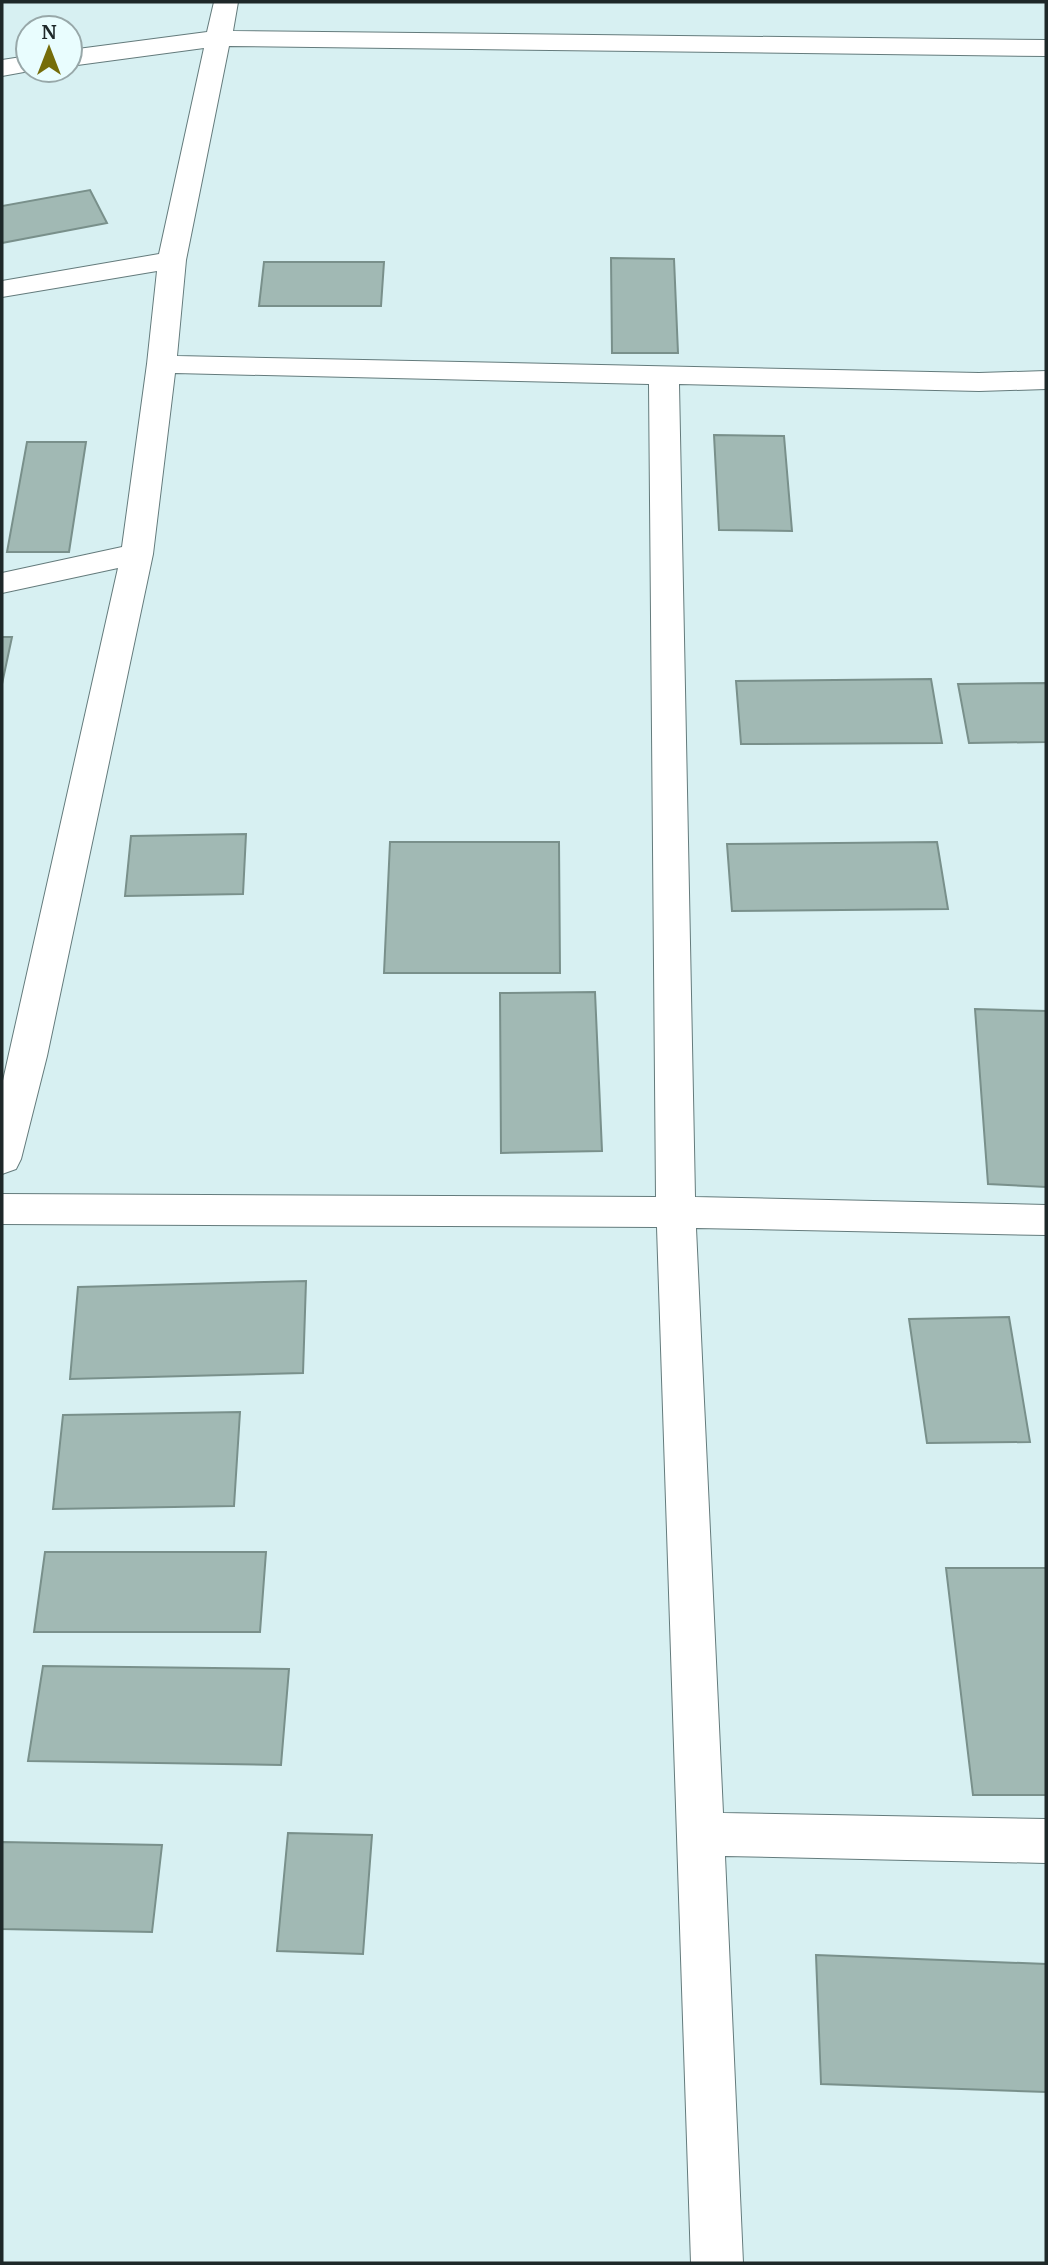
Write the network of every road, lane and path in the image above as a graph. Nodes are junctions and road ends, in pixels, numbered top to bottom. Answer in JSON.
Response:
{"nodes":[{"id":1,"x":226,"y":2,"type":"edge"},
{"id":2,"x":220,"y":38,"type":"junction"},
{"id":3,"x":1046,"y":48,"type":"edge"},
{"id":4,"x":84,"y":56,"type":"edge"},
{"id":5,"x":172,"y":260,"type":"junction"},
{"id":6,"x":2,"y":289,"type":"edge"},
{"id":7,"x":162,"y":364,"type":"junction"},
{"id":8,"x":664,"y":375,"type":"junction"},
{"id":9,"x":1046,"y":380,"type":"edge"},
{"id":10,"x":136,"y":554,"type":"junction"},
{"id":11,"x":2,"y":583,"type":"edge"},
{"id":12,"x":15,"y":1057,"type":"edge"},
{"id":13,"x":2,"y":1159,"type":"edge"},
{"id":14,"x":2,"y":1209,"type":"edge"},
{"id":15,"x":676,"y":1212,"type":"junction"},
{"id":16,"x":1046,"y":1220,"type":"edge"},
{"id":17,"x":699,"y":1834,"type":"junction"},
{"id":18,"x":1046,"y":1841,"type":"edge"},
{"id":19,"x":717,"y":2263,"type":"edge"}],
"edges":[{"from":1,"to":2,"type":"street"},
{"from":2,"to":3,"type":"street"},
{"from":2,"to":4,"type":"street"},
{"from":2,"to":5,"type":"street"},
{"from":5,"to":6,"type":"street"},
{"from":5,"to":7,"type":"street"},
{"from":7,"to":8,"type":"street"},
{"from":7,"to":10,"type":"street"},
{"from":8,"to":9,"type":"street"},
{"from":8,"to":15,"type":"street"},
{"from":10,"to":11,"type":"street"},
{"from":10,"to":12,"type":"street"},
{"from":12,"to":13,"type":"street"},
{"from":14,"to":15,"type":"street"},
{"from":15,"to":16,"type":"street"},
{"from":15,"to":17,"type":"street"},
{"from":17,"to":18,"type":"street"},
{"from":17,"to":19,"type":"street"}]}
